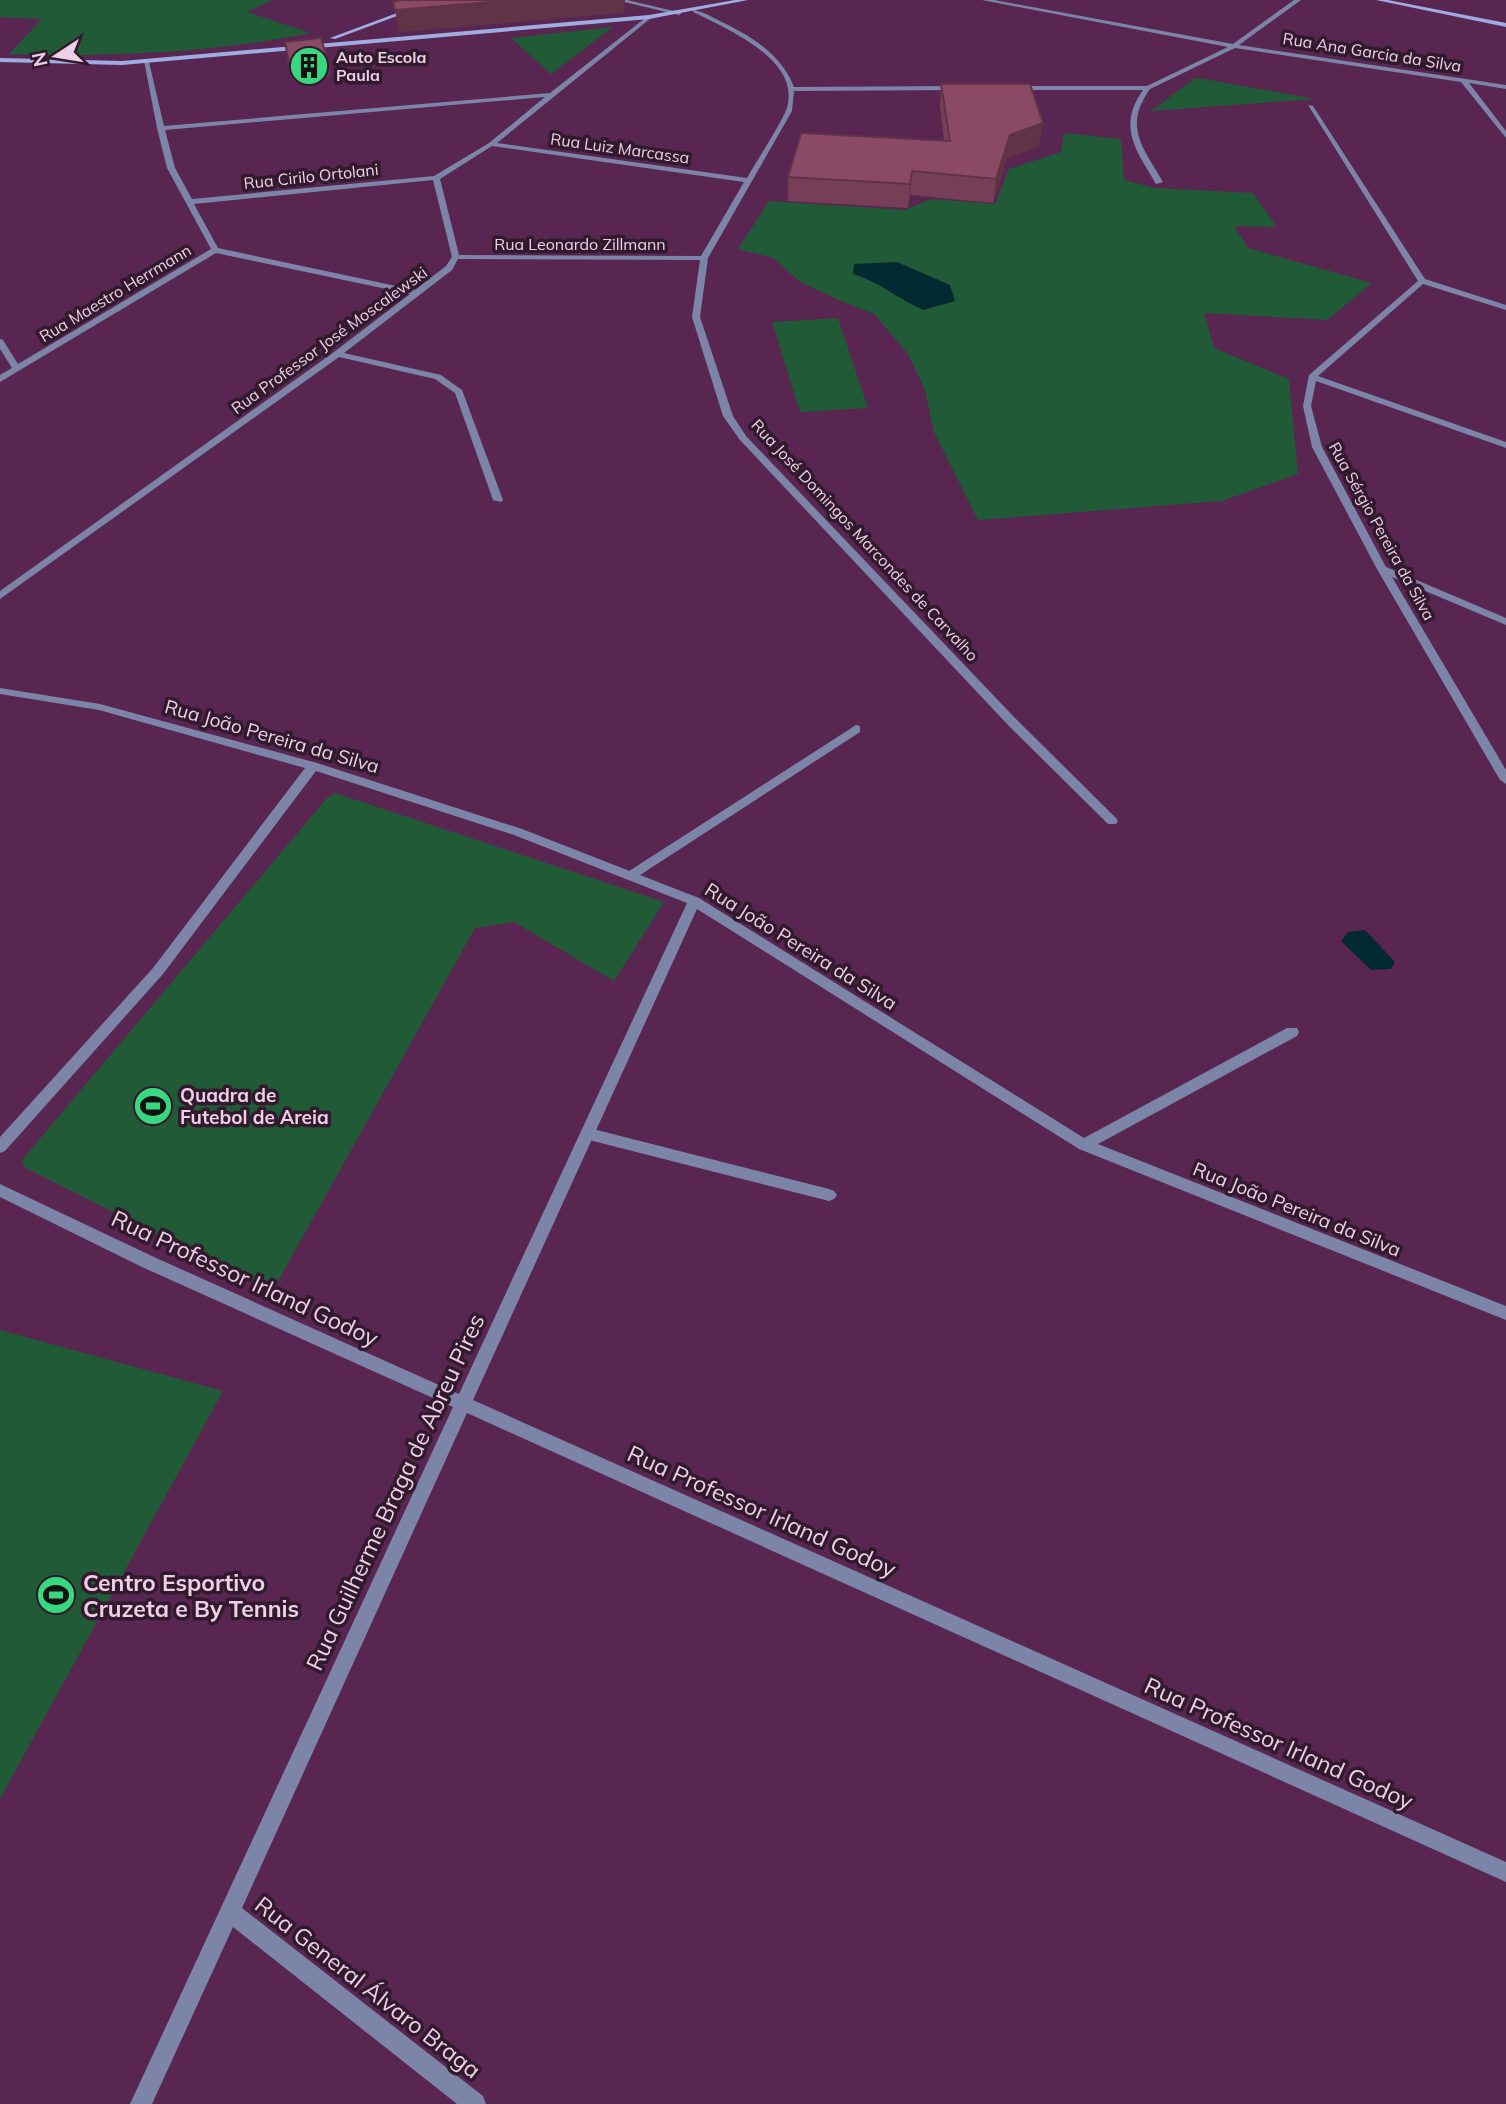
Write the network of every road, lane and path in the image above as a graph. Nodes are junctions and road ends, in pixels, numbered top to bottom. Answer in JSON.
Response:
{"nodes":[{"id":1,"x":437,"y":0,"type":"edge"},
{"id":2,"x":619,"y":0,"type":"edge"},
{"id":3,"x":745,"y":0,"type":"edge"},
{"id":4,"x":985,"y":0,"type":"edge"},
{"id":5,"x":1298,"y":0,"type":"edge"},
{"id":6,"x":1379,"y":0,"type":"edge"},
{"id":7,"x":695,"y":10,"type":"junction"},
{"id":8,"x":679,"y":13,"type":"junction"},
{"id":9,"x":649,"y":17,"type":"junction"},
{"id":10,"x":1506,"y":24,"type":"edge"},
{"id":11,"x":384,"y":39,"type":"junction"},
{"id":12,"x":324,"y":40,"type":"junction"},
{"id":13,"x":1234,"y":46,"type":"junction"},
{"id":14,"x":243,"y":53,"type":"junction"},
{"id":15,"x":0,"y":60,"type":"edge"},
{"id":16,"x":146,"y":62,"type":"junction"},
{"id":17,"x":1463,"y":80,"type":"junction"},
{"id":18,"x":1506,"y":87,"type":"edge"},
{"id":19,"x":972,"y":88,"type":"edge"},
{"id":20,"x":999,"y":88,"type":"edge"},
{"id":21,"x":1148,"y":88,"type":"junction"},
{"id":22,"x":791,"y":89,"type":"junction"},
{"id":23,"x":548,"y":96,"type":"junction"},
{"id":24,"x":1310,"y":106,"type":"dead end"},
{"id":25,"x":160,"y":128,"type":"junction"},
{"id":26,"x":1506,"y":136,"type":"edge"},
{"id":27,"x":491,"y":144,"type":"junction"},
{"id":28,"x":436,"y":178,"type":"junction"},
{"id":29,"x":746,"y":180,"type":"junction"},
{"id":30,"x":1159,"y":182,"type":"dead end"},
{"id":31,"x":188,"y":202,"type":"junction"},
{"id":32,"x":215,"y":250,"type":"junction"},
{"id":33,"x":456,"y":257,"type":"junction"},
{"id":34,"x":704,"y":258,"type":"junction"},
{"id":35,"x":1422,"y":281,"type":"junction"},
{"id":36,"x":418,"y":293,"type":"junction"},
{"id":37,"x":1506,"y":308,"type":"edge"},
{"id":38,"x":0,"y":342,"type":"edge"},
{"id":39,"x":337,"y":354,"type":"junction"},
{"id":40,"x":16,"y":369,"type":"junction"},
{"id":41,"x":1312,"y":377,"type":"junction"},
{"id":42,"x":0,"y":379,"type":"edge"},
{"id":43,"x":1506,"y":445,"type":"edge"},
{"id":44,"x":498,"y":500,"type":"dead end"},
{"id":45,"x":1382,"y":569,"type":"junction"},
{"id":46,"x":0,"y":596,"type":"edge"},
{"id":47,"x":1506,"y":622,"type":"edge"},
{"id":48,"x":0,"y":691,"type":"edge"},
{"id":49,"x":856,"y":729,"type":"dead end"},
{"id":50,"x":313,"y":765,"type":"junction"},
{"id":51,"x":1506,"y":780,"type":"edge"},
{"id":52,"x":1112,"y":821,"type":"dead end"},
{"id":53,"x":630,"y":876,"type":"junction"},
{"id":54,"x":694,"y":901,"type":"junction"},
{"id":55,"x":1292,"y":1032,"type":"dead end"},
{"id":56,"x":589,"y":1134,"type":"junction"},
{"id":57,"x":1084,"y":1145,"type":"junction"},
{"id":58,"x":0,"y":1147,"type":"edge"},
{"id":59,"x":0,"y":1190,"type":"edge"},
{"id":60,"x":829,"y":1195,"type":"dead end"},
{"id":61,"x":1506,"y":1313,"type":"edge"},
{"id":62,"x":462,"y":1404,"type":"junction"},
{"id":63,"x":1506,"y":1872,"type":"edge"},
{"id":64,"x":229,"y":1911,"type":"junction"},
{"id":65,"x":141,"y":2104,"type":"edge"},
{"id":66,"x":475,"y":2104,"type":"edge"}],
"edges":[{"from":1,"to":12,"type":"main road"},
{"from":2,"to":8,"type":"street"},
{"from":3,"to":7,"type":"main road"},
{"from":4,"to":13,"type":"street","name":"Rua Ana Garcia da Silva"},
{"from":5,"to":13,"type":"street"},
{"from":6,"to":10,"type":"main road"},
{"from":7,"to":8,"type":"main road"},
{"from":7,"to":22,"type":"street"},
{"from":8,"to":9,"type":"main road"},
{"from":9,"to":11,"type":"main road"},
{"from":9,"to":23,"type":"street"},
{"from":11,"to":12,"type":"main road"},
{"from":11,"to":14,"type":"main road"},
{"from":12,"to":14,"type":"main road"},
{"from":13,"to":17,"type":"street","name":"Rua Ana Garcia da Silva"},
{"from":13,"to":21,"type":"street"},
{"from":14,"to":16,"type":"main road"},
{"from":15,"to":16,"type":"main road"},
{"from":16,"to":25,"type":"street","name":"Rua Maestro Herrmann"},
{"from":17,"to":18,"type":"street","name":"Rua Ana Garcia da Silva"},
{"from":17,"to":26,"type":"street"},
{"from":19,"to":22,"type":"street"},
{"from":20,"to":21,"type":"street"},
{"from":21,"to":30,"type":"street"},
{"from":22,"to":29,"type":"street","name":"Rua José Domingos Marcondes de Carvalho"},
{"from":23,"to":25,"type":"street"},
{"from":23,"to":27,"type":"street"},
{"from":24,"to":35,"type":"street"},
{"from":25,"to":31,"type":"street","name":"Rua Maestro Herrmann"},
{"from":27,"to":28,"type":"street"},
{"from":27,"to":29,"type":"street","name":"Rua Luiz Marcassa"},
{"from":28,"to":31,"type":"street","name":"Rua Cirilo Ortolani"},
{"from":28,"to":33,"type":"street"},
{"from":29,"to":34,"type":"street","name":"Rua José Domingos Marcondes de Carvalho"},
{"from":31,"to":32,"type":"street","name":"Rua Maestro Herrmann"},
{"from":32,"to":36,"type":"street"},
{"from":32,"to":40,"type":"street","name":"Rua Maestro Herrmann"},
{"from":33,"to":34,"type":"street","name":"Rua Leonardo Zillmann"},
{"from":33,"to":36,"type":"street","name":"Rua Professor José Moscalewski"},
{"from":34,"to":52,"type":"street","name":"Rua José Domingos Marcondes de Carvalho"},
{"from":35,"to":37,"type":"street"},
{"from":35,"to":41,"type":"street"},
{"from":36,"to":39,"type":"street","name":"Rua Professor José Moscalewski"},
{"from":38,"to":40,"type":"street"},
{"from":39,"to":44,"type":"street"},
{"from":39,"to":46,"type":"street","name":"Rua Professor José Moscalewski"},
{"from":40,"to":42,"type":"street","name":"Rua Maestro Herrmann"},
{"from":41,"to":43,"type":"street"},
{"from":41,"to":45,"type":"street","name":"Rua Sérgio Pereira da Silva"},
{"from":45,"to":47,"type":"street"},
{"from":45,"to":51,"type":"street","name":"Rua Sérgio Pereira da Silva"},
{"from":48,"to":50,"type":"street","name":"Rua João Pereira da Silva"},
{"from":49,"to":53,"type":"street"},
{"from":50,"to":53,"type":"street","name":"Rua João Pereira da Silva"},
{"from":50,"to":58,"type":"street"},
{"from":53,"to":54,"type":"street","name":"Rua João Pereira da Silva"},
{"from":54,"to":56,"type":"street","name":"Rua Guilherme Braga de Abreu Pires"},
{"from":54,"to":57,"type":"street","name":"Rua João Pereira da Silva"},
{"from":55,"to":57,"type":"street"},
{"from":56,"to":60,"type":"street"},
{"from":56,"to":62,"type":"street","name":"Rua Guilherme Braga de Abreu Pires"},
{"from":57,"to":61,"type":"street","name":"Rua João Pereira da Silva"},
{"from":59,"to":62,"type":"street","name":"Rua Professor Irland Godoy"},
{"from":62,"to":63,"type":"street","name":"Rua Professor Irland Godoy"},
{"from":62,"to":64,"type":"street","name":"Rua Guilherme Braga de Abreu Pires"},
{"from":64,"to":65,"type":"street","name":"Rua Guilherme Braga de Abreu Pires"},
{"from":64,"to":66,"type":"street","name":"Rua General Álvaro Braga"}]}
